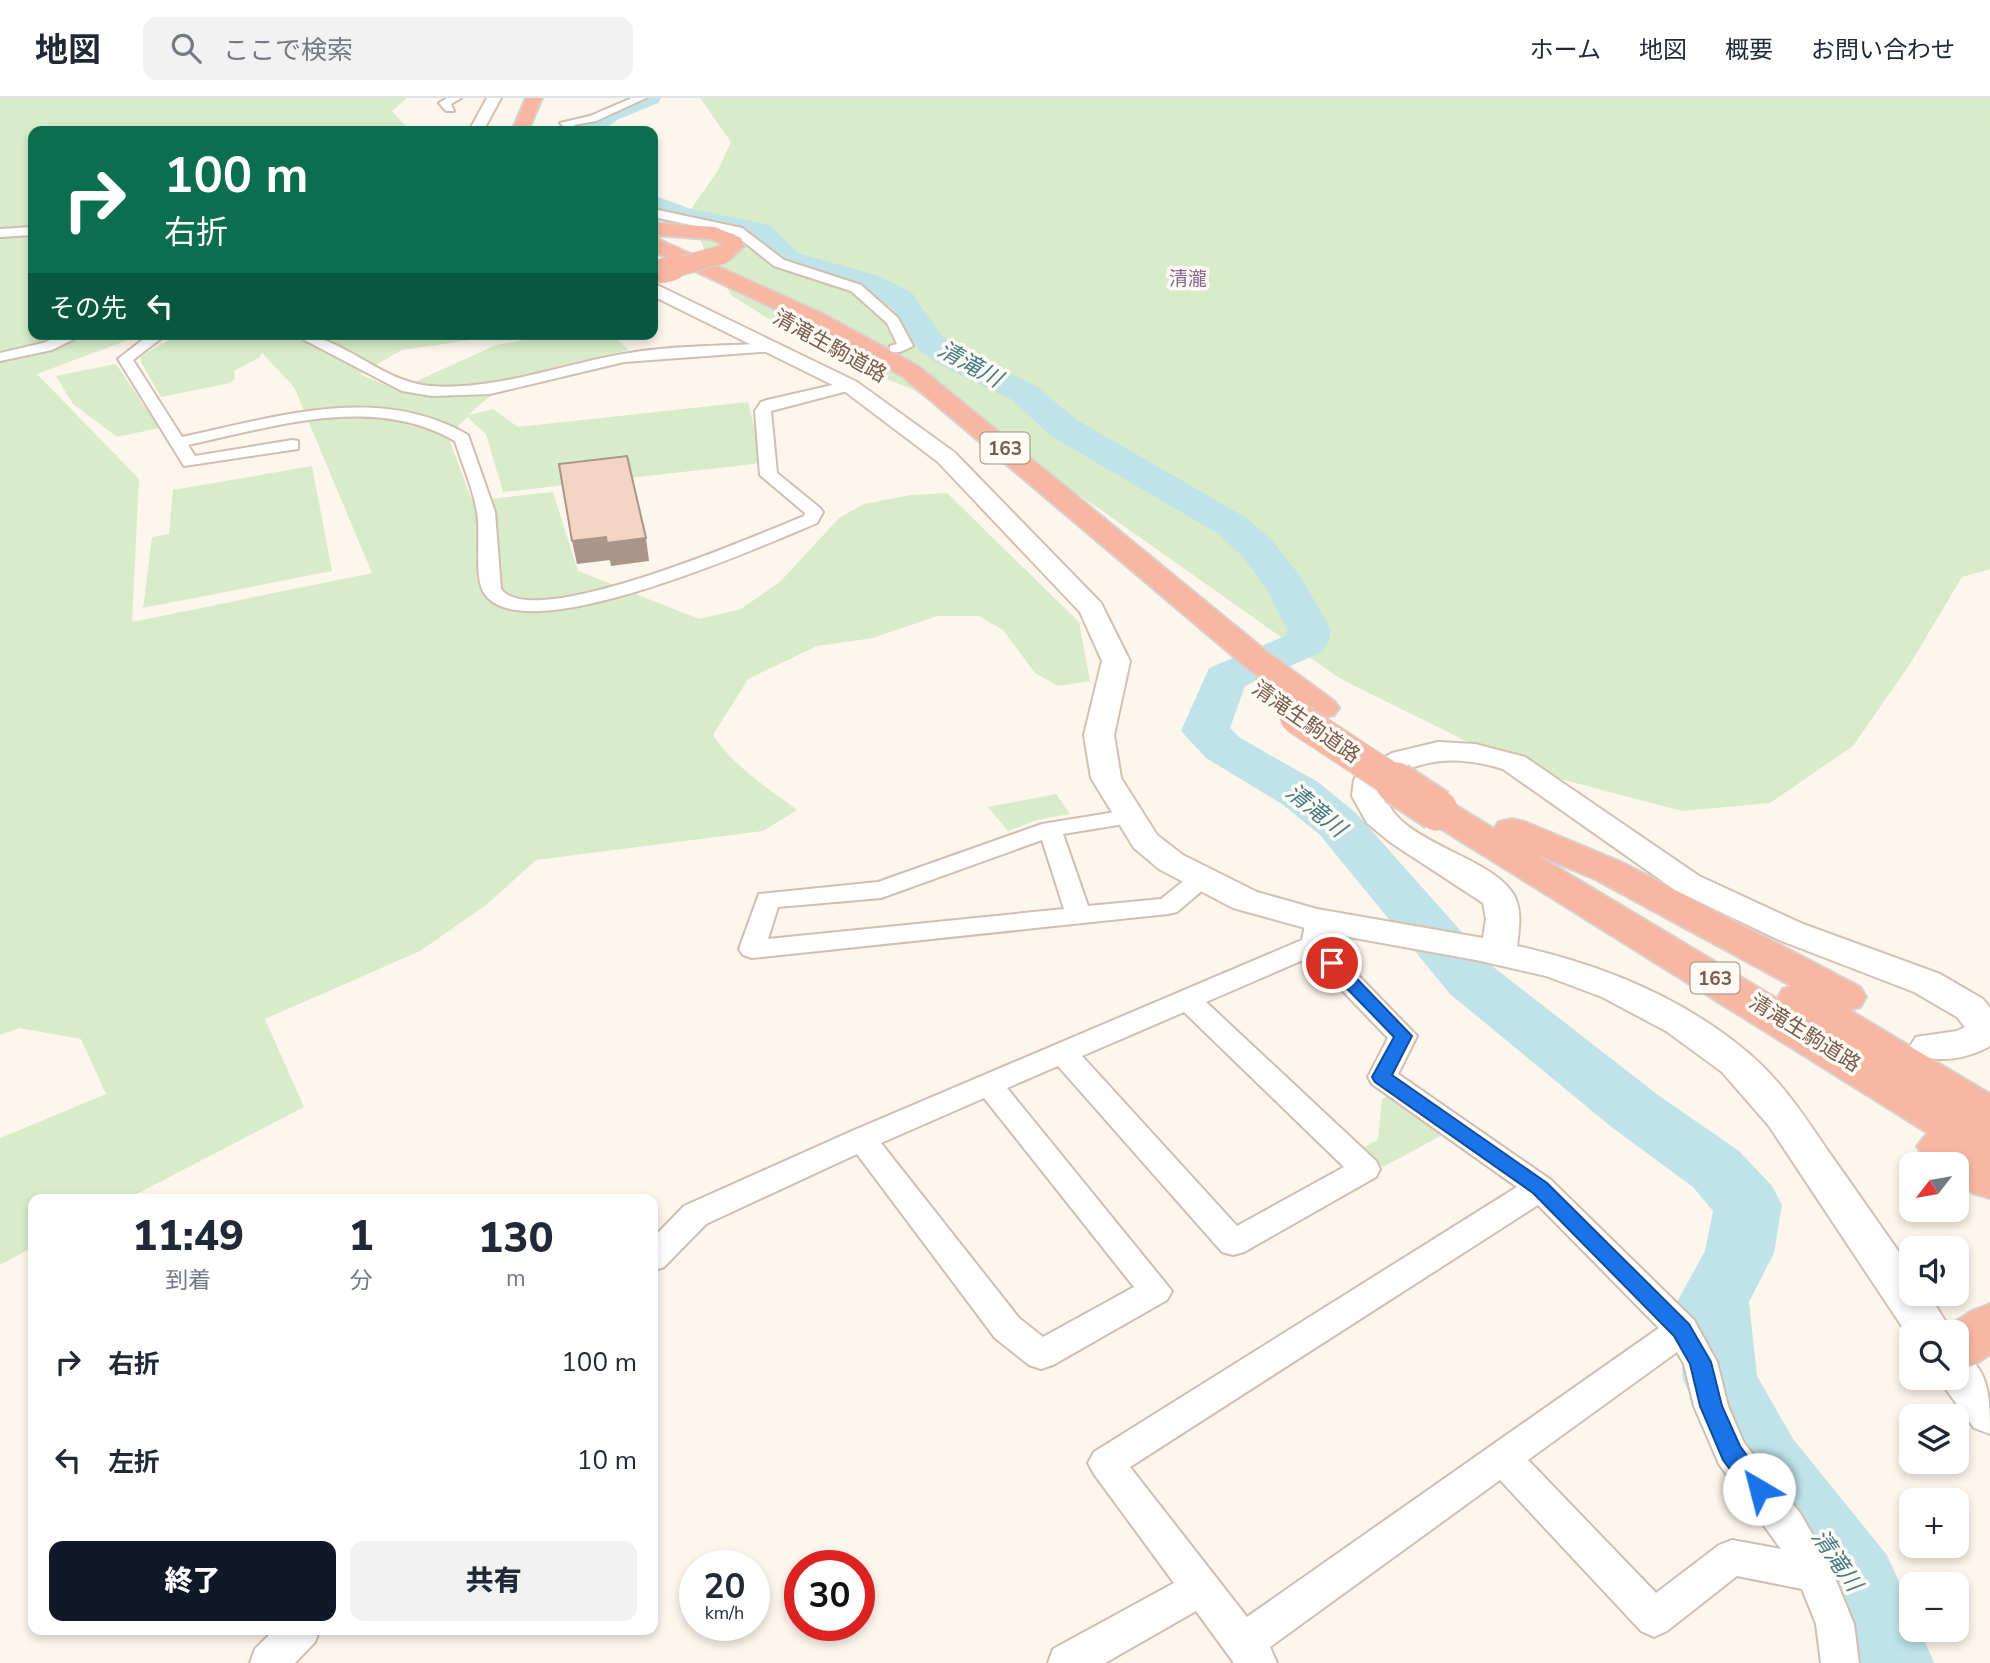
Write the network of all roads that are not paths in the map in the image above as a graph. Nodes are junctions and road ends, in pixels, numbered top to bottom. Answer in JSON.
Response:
{"nodes":[{"id":1,"x":456,"y":98,"type":"edge"},
{"id":2,"x":494,"y":98,"type":"edge"},
{"id":3,"x":534,"y":98,"type":"edge"},
{"id":4,"x":641,"y":98,"type":"edge"},
{"id":5,"x":450,"y":109,"type":"dead end"},
{"id":6,"x":479,"y":126,"type":"edge"},
{"id":7,"x":521,"y":126,"type":"edge"},
{"id":8,"x":568,"y":126,"type":"edge"},
{"id":9,"x":658,"y":214,"type":"edge"},
{"id":10,"x":28,"y":231,"type":"edge"},
{"id":11,"x":0,"y":233,"type":"edge"},
{"id":12,"x":662,"y":259,"type":"edge"},
{"id":13,"x":63,"y":340,"type":"edge"},
{"id":14,"x":152,"y":340,"type":"edge"},
{"id":15,"x":312,"y":340,"type":"edge"},
{"id":16,"x":776,"y":347,"type":"junction"},
{"id":17,"x":895,"y":349,"type":"junction"},
{"id":18,"x":0,"y":357,"type":"edge"},
{"id":19,"x":850,"y":386,"type":"junction"},
{"id":20,"x":180,"y":442,"type":"junction"},
{"id":21,"x":292,"y":445,"type":"dead end"},
{"id":22,"x":1080,"y":511,"type":"junction"},
{"id":23,"x":1157,"y":610,"type":"dead end"},
{"id":24,"x":1209,"y":653,"type":"dead end"},
{"id":25,"x":1309,"y":712,"type":"junction"},
{"id":26,"x":1447,"y":802,"type":"junction"},
{"id":27,"x":1128,"y":817,"type":"junction"},
{"id":28,"x":1050,"y":829,"type":"junction"},
{"id":29,"x":1512,"y":830,"type":"junction"},
{"id":30,"x":1201,"y":879,"type":"junction"},
{"id":31,"x":1598,"y":907,"type":"junction"},
{"id":32,"x":1079,"y":916,"type":"junction"},
{"id":33,"x":1315,"y":932,"type":"junction"},
{"id":34,"x":1487,"y":951,"type":"junction"},
{"id":35,"x":1188,"y":1000,"type":"junction"},
{"id":36,"x":1988,"y":1032,"type":"edge"},
{"id":37,"x":1929,"y":1046,"type":"junction"},
{"id":38,"x":1063,"y":1053,"type":"junction"},
{"id":39,"x":1990,"y":1084,"type":"edge"},
{"id":40,"x":989,"y":1085,"type":"junction"},
{"id":41,"x":1990,"y":1115,"type":"edge"},
{"id":42,"x":862,"y":1139,"type":"junction"},
{"id":43,"x":1990,"y":1149,"type":"edge"},
{"id":44,"x":1990,"y":1180,"type":"edge"},
{"id":45,"x":1540,"y":1188,"type":"junction"},
{"id":46,"x":658,"y":1253,"type":"edge"},
{"id":47,"x":1922,"y":1320,"type":"edge"},
{"id":48,"x":1990,"y":1326,"type":"edge"},
{"id":49,"x":1682,"y":1330,"type":"junction"},
{"id":50,"x":1969,"y":1340,"type":"edge"},
{"id":51,"x":1990,"y":1353,"type":"edge"},
{"id":52,"x":1969,"y":1355,"type":"edge"},
{"id":53,"x":1969,"y":1386,"type":"edge"},
{"id":54,"x":1990,"y":1414,"type":"edge"},
{"id":55,"x":1503,"y":1458,"type":"junction"},
{"id":56,"x":1815,"y":1574,"type":"junction"},
{"id":57,"x":1201,"y":1588,"type":"junction"},
{"id":58,"x":295,"y":1635,"type":"edge"},
{"id":59,"x":1251,"y":1653,"type":"edge"},
{"id":60,"x":269,"y":1663,"type":"edge"},
{"id":61,"x":1067,"y":1663,"type":"edge"},
{"id":62,"x":1840,"y":1663,"type":"edge"}],
"edges":[{"from":1,"to":5,"type":"street"},
{"from":2,"to":6,"type":"street"},
{"from":3,"to":7,"type":"highway"},
{"from":4,"to":8,"type":"street"},
{"from":9,"to":17,"type":"street"},
{"from":10,"to":11,"type":"street"},
{"from":12,"to":12,"type":"highway","bridge":true},
{"from":12,"to":16,"type":"street"},
{"from":12,"to":17,"type":"highway"},
{"from":12,"to":22,"type":"highway","name":"清滝生駒道路","number":"163"},
{"from":12,"to":23,"type":"highway","name":"清滝生駒道路","number":"163"},
{"from":13,"to":18,"type":"street"},
{"from":14,"to":20,"type":"street"},
{"from":15,"to":16,"type":"street"},
{"from":16,"to":19,"type":"street"},
{"from":17,"to":22,"type":"highway"},
{"from":19,"to":20,"type":"street"},
{"from":19,"to":27,"type":"street"},
{"from":20,"to":21,"type":"street"},
{"from":22,"to":25,"type":"highway","name":"清滝生駒道路","number":"163"},
{"from":24,"to":25,"type":"highway","name":"清滝生駒道路","number":"163"},
{"from":25,"to":26,"type":"highway","name":"清滝生駒道路","number":"163","bridge":true},
{"from":26,"to":29,"type":"highway","name":"清滝生駒道路","number":"163"},
{"from":26,"to":31,"type":"highway","name":"清滝生駒道路","number":"163"},
{"from":27,"to":28,"type":"street"},
{"from":27,"to":30,"type":"street"},
{"from":28,"to":32,"type":"street"},
{"from":28,"to":32,"type":"street"},
{"from":29,"to":37,"type":"highway"},
{"from":29,"to":41,"type":"highway","name":"清滝生駒道路","number":"163"},
{"from":30,"to":32,"type":"street"},
{"from":30,"to":33,"type":"street"},
{"from":31,"to":43,"type":"highway","name":"清滝生駒道路","number":"163"},
{"from":31,"to":44,"type":"highway"},
{"from":33,"to":34,"type":"street"},
{"from":33,"to":35,"type":"street"},
{"from":33,"to":45,"type":"street"},
{"from":34,"to":36,"type":"street"},
{"from":34,"to":47,"type":"street"},
{"from":35,"to":38,"type":"street"},
{"from":35,"to":38,"type":"street"},
{"from":36,"to":37,"type":"street"},
{"from":37,"to":39,"type":"highway"},
{"from":38,"to":40,"type":"street"},
{"from":40,"to":42,"type":"street"},
{"from":40,"to":42,"type":"street"},
{"from":42,"to":46,"type":"street"},
{"from":45,"to":49,"type":"street"},
{"from":45,"to":57,"type":"street"},
{"from":48,"to":50,"type":"highway"},
{"from":49,"to":55,"type":"street"},
{"from":49,"to":56,"type":"street"},
{"from":51,"to":52,"type":"highway"},
{"from":53,"to":54,"type":"street"},
{"from":55,"to":56,"type":"street"},
{"from":55,"to":59,"type":"street"},
{"from":56,"to":62,"type":"street"},
{"from":57,"to":59,"type":"street"},
{"from":57,"to":61,"type":"street"},
{"from":58,"to":60,"type":"street"}]}
